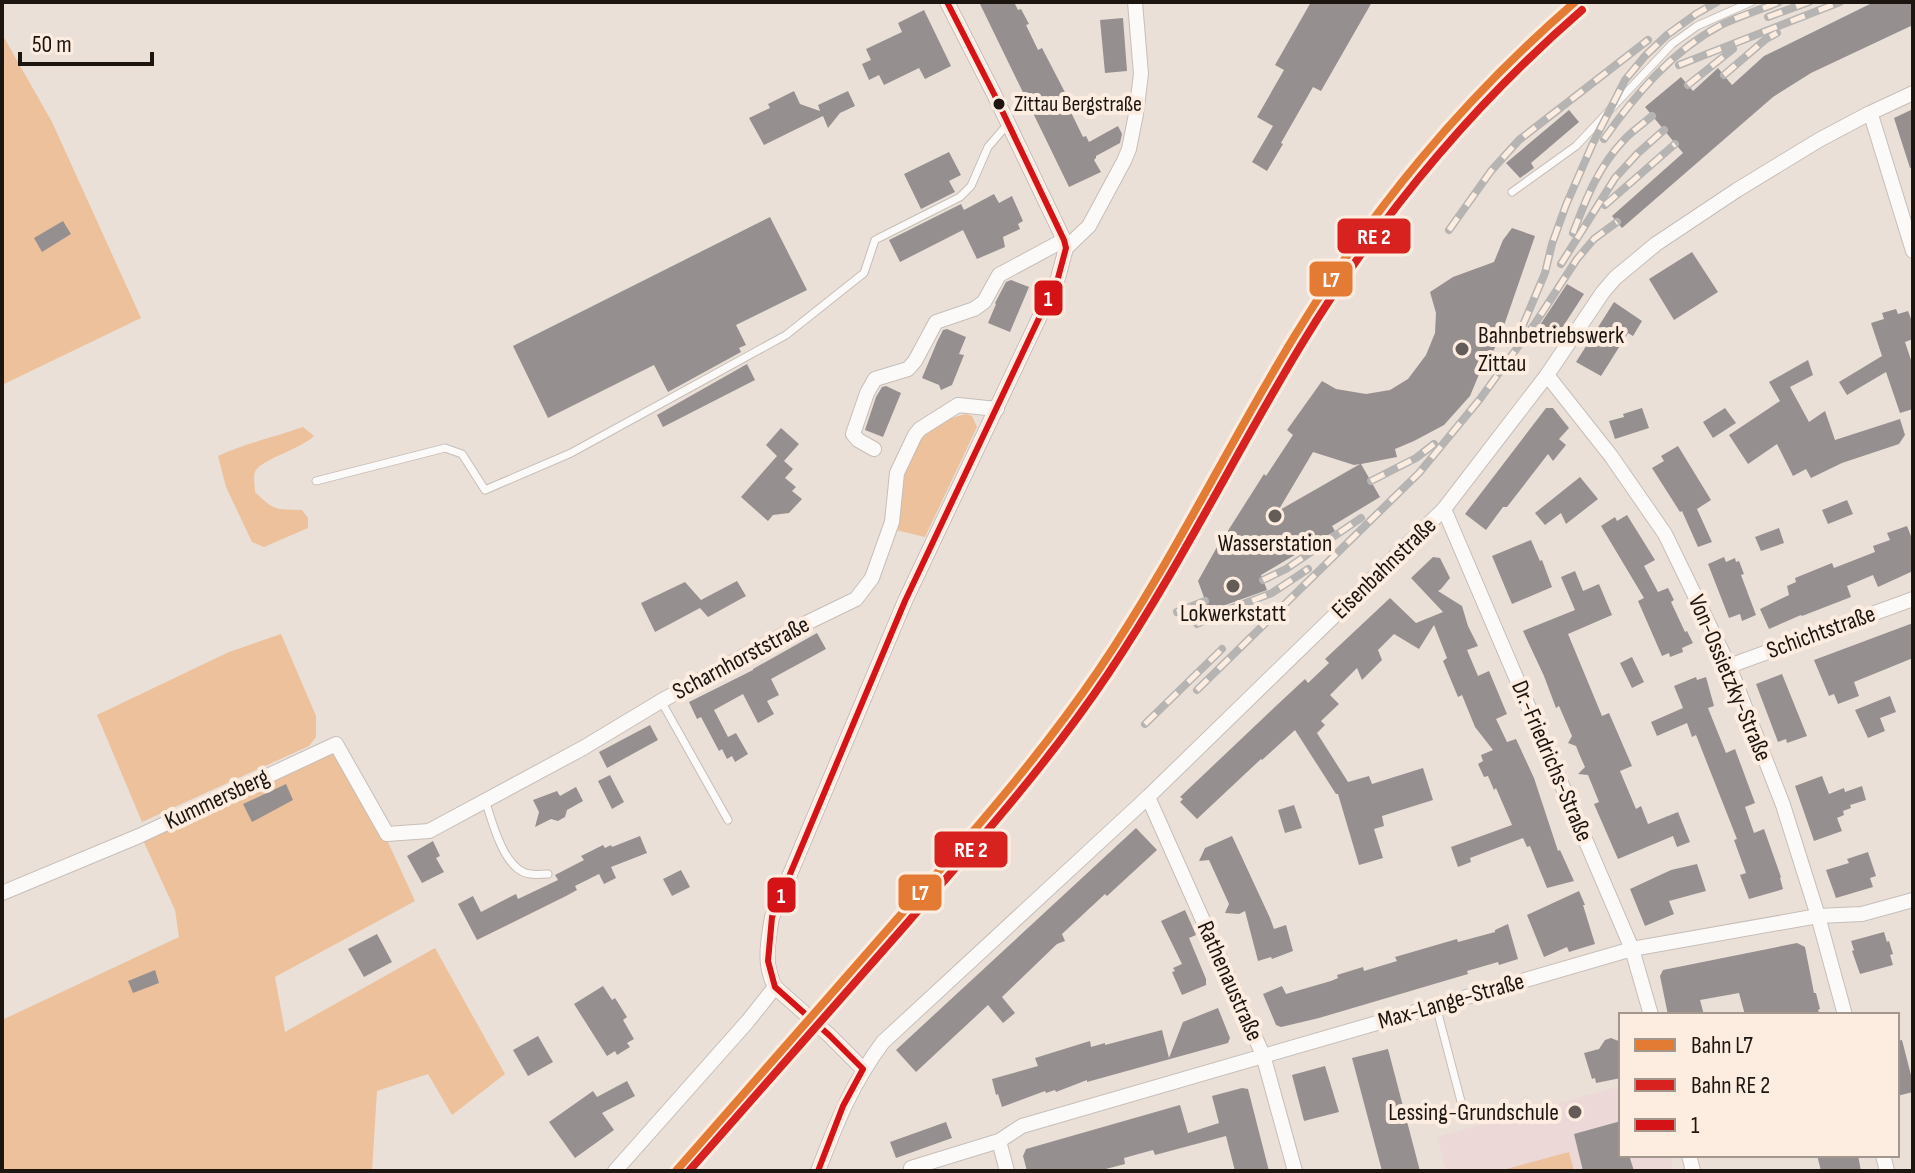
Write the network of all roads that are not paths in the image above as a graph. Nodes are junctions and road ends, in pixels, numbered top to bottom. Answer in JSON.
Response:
{"nodes":[{"id":1,"x":947,"y":2,"type":"edge"},
{"id":2,"x":1135,"y":2,"type":"edge"},
{"id":3,"x":1751,"y":2,"type":"edge"},
{"id":4,"x":1913,"y":93,"type":"edge"},
{"id":5,"x":1868,"y":114,"type":"junction"},
{"id":6,"x":1009,"y":124,"type":"junction"},
{"id":7,"x":1512,"y":192,"type":"dead end"},
{"id":8,"x":1065,"y":244,"type":"junction"},
{"id":9,"x":1913,"y":251,"type":"edge"},
{"id":10,"x":1547,"y":375,"type":"junction"},
{"id":11,"x":997,"y":409,"type":"junction"},
{"id":12,"x":874,"y":449,"type":"dead end"},
{"id":13,"x":316,"y":481,"type":"dead end"},
{"id":14,"x":1444,"y":509,"type":"junction"},
{"id":15,"x":1913,"y":599,"type":"edge"},
{"id":16,"x":1729,"y":666,"type":"junction"},
{"id":17,"x":661,"y":701,"type":"junction"},
{"id":18,"x":1148,"y":797,"type":"junction"},
{"id":19,"x":485,"y":800,"type":"junction"},
{"id":20,"x":728,"y":820,"type":"dead end"},
{"id":21,"x":387,"y":834,"type":"joint"},
{"id":22,"x":548,"y":874,"type":"dead end"},
{"id":23,"x":2,"y":893,"type":"edge"},
{"id":24,"x":1913,"y":900,"type":"edge"},
{"id":25,"x":1818,"y":916,"type":"junction"},
{"id":26,"x":1632,"y":949,"type":"junction"},
{"id":27,"x":775,"y":987,"type":"junction"},
{"id":28,"x":1436,"y":1006,"type":"junction"},
{"id":29,"x":1650,"y":1013,"type":"edge"},
{"id":30,"x":1844,"y":1013,"type":"edge"},
{"id":31,"x":1263,"y":1055,"type":"junction"},
{"id":32,"x":863,"y":1069,"type":"junction"},
{"id":33,"x":1463,"y":1109,"type":"dead end"},
{"id":34,"x":999,"y":1141,"type":"junction"},
{"id":35,"x":911,"y":1168,"type":"dead end"},
{"id":36,"x":615,"y":1171,"type":"edge"},
{"id":37,"x":818,"y":1171,"type":"edge"},
{"id":38,"x":1007,"y":1171,"type":"edge"},
{"id":39,"x":1295,"y":1171,"type":"edge"}],
"edges":[{"from":1,"to":6,"type":"street"},
{"from":2,"to":8,"type":"street"},
{"from":3,"to":7,"type":"lane"},
{"from":4,"to":5,"type":"street","name":"Eisenbahnstraße"},
{"from":5,"to":9,"type":"street"},
{"from":5,"to":10,"type":"street","name":"Eisenbahnstraße"},
{"from":6,"to":8,"type":"street"},
{"from":6,"to":13,"type":"lane"},
{"from":8,"to":11,"type":"street"},
{"from":8,"to":12,"type":"street"},
{"from":10,"to":14,"type":"street","name":"Eisenbahnstraße"},
{"from":10,"to":16,"type":"street","name":"Von-Ossietzky-Straße"},
{"from":11,"to":17,"type":"street","name":"Scharnhorststraße"},
{"from":11,"to":27,"type":"street"},
{"from":14,"to":18,"type":"street","name":"Eisenbahnstraße"},
{"from":14,"to":26,"type":"street","name":"Dr.-Friedrichs-Straße"},
{"from":15,"to":16,"type":"street","name":"Schichtstraße"},
{"from":16,"to":25,"type":"street","name":"Von-Ossietzky-Straße"},
{"from":17,"to":19,"type":"street","name":"Scharnhorststraße"},
{"from":17,"to":20,"type":"lane"},
{"from":18,"to":31,"type":"street","name":"Rathenaustraße"},
{"from":18,"to":32,"type":"street","name":"Eisenbahnstraße"},
{"from":19,"to":21,"type":"street","name":"Scharnhorststraße"},
{"from":19,"to":22,"type":"lane"},
{"from":21,"to":23,"type":"street","name":"Kummersberg"},
{"from":24,"to":25,"type":"street","name":"Max-Lange-Straße"},
{"from":25,"to":26,"type":"street","name":"Max-Lange-Straße"},
{"from":25,"to":30,"type":"street","name":"Von-Ossietzky-Straße"},
{"from":26,"to":28,"type":"street","name":"Max-Lange-Straße"},
{"from":26,"to":29,"type":"street","name":"Dr.-Friedrichs-Straße"},
{"from":27,"to":32,"type":"street"},
{"from":27,"to":36,"type":"street"},
{"from":28,"to":31,"type":"street","name":"Max-Lange-Straße"},
{"from":28,"to":33,"type":"lane"},
{"from":31,"to":34,"type":"street","name":"Max-Lange-Straße"},
{"from":31,"to":39,"type":"street","name":"Rathenaustraße"},
{"from":32,"to":37,"type":"street","name":"Eisenbahnstraße"},
{"from":34,"to":35,"type":"street","name":"Max-Lange-Straße"},
{"from":34,"to":38,"type":"street"}]}
